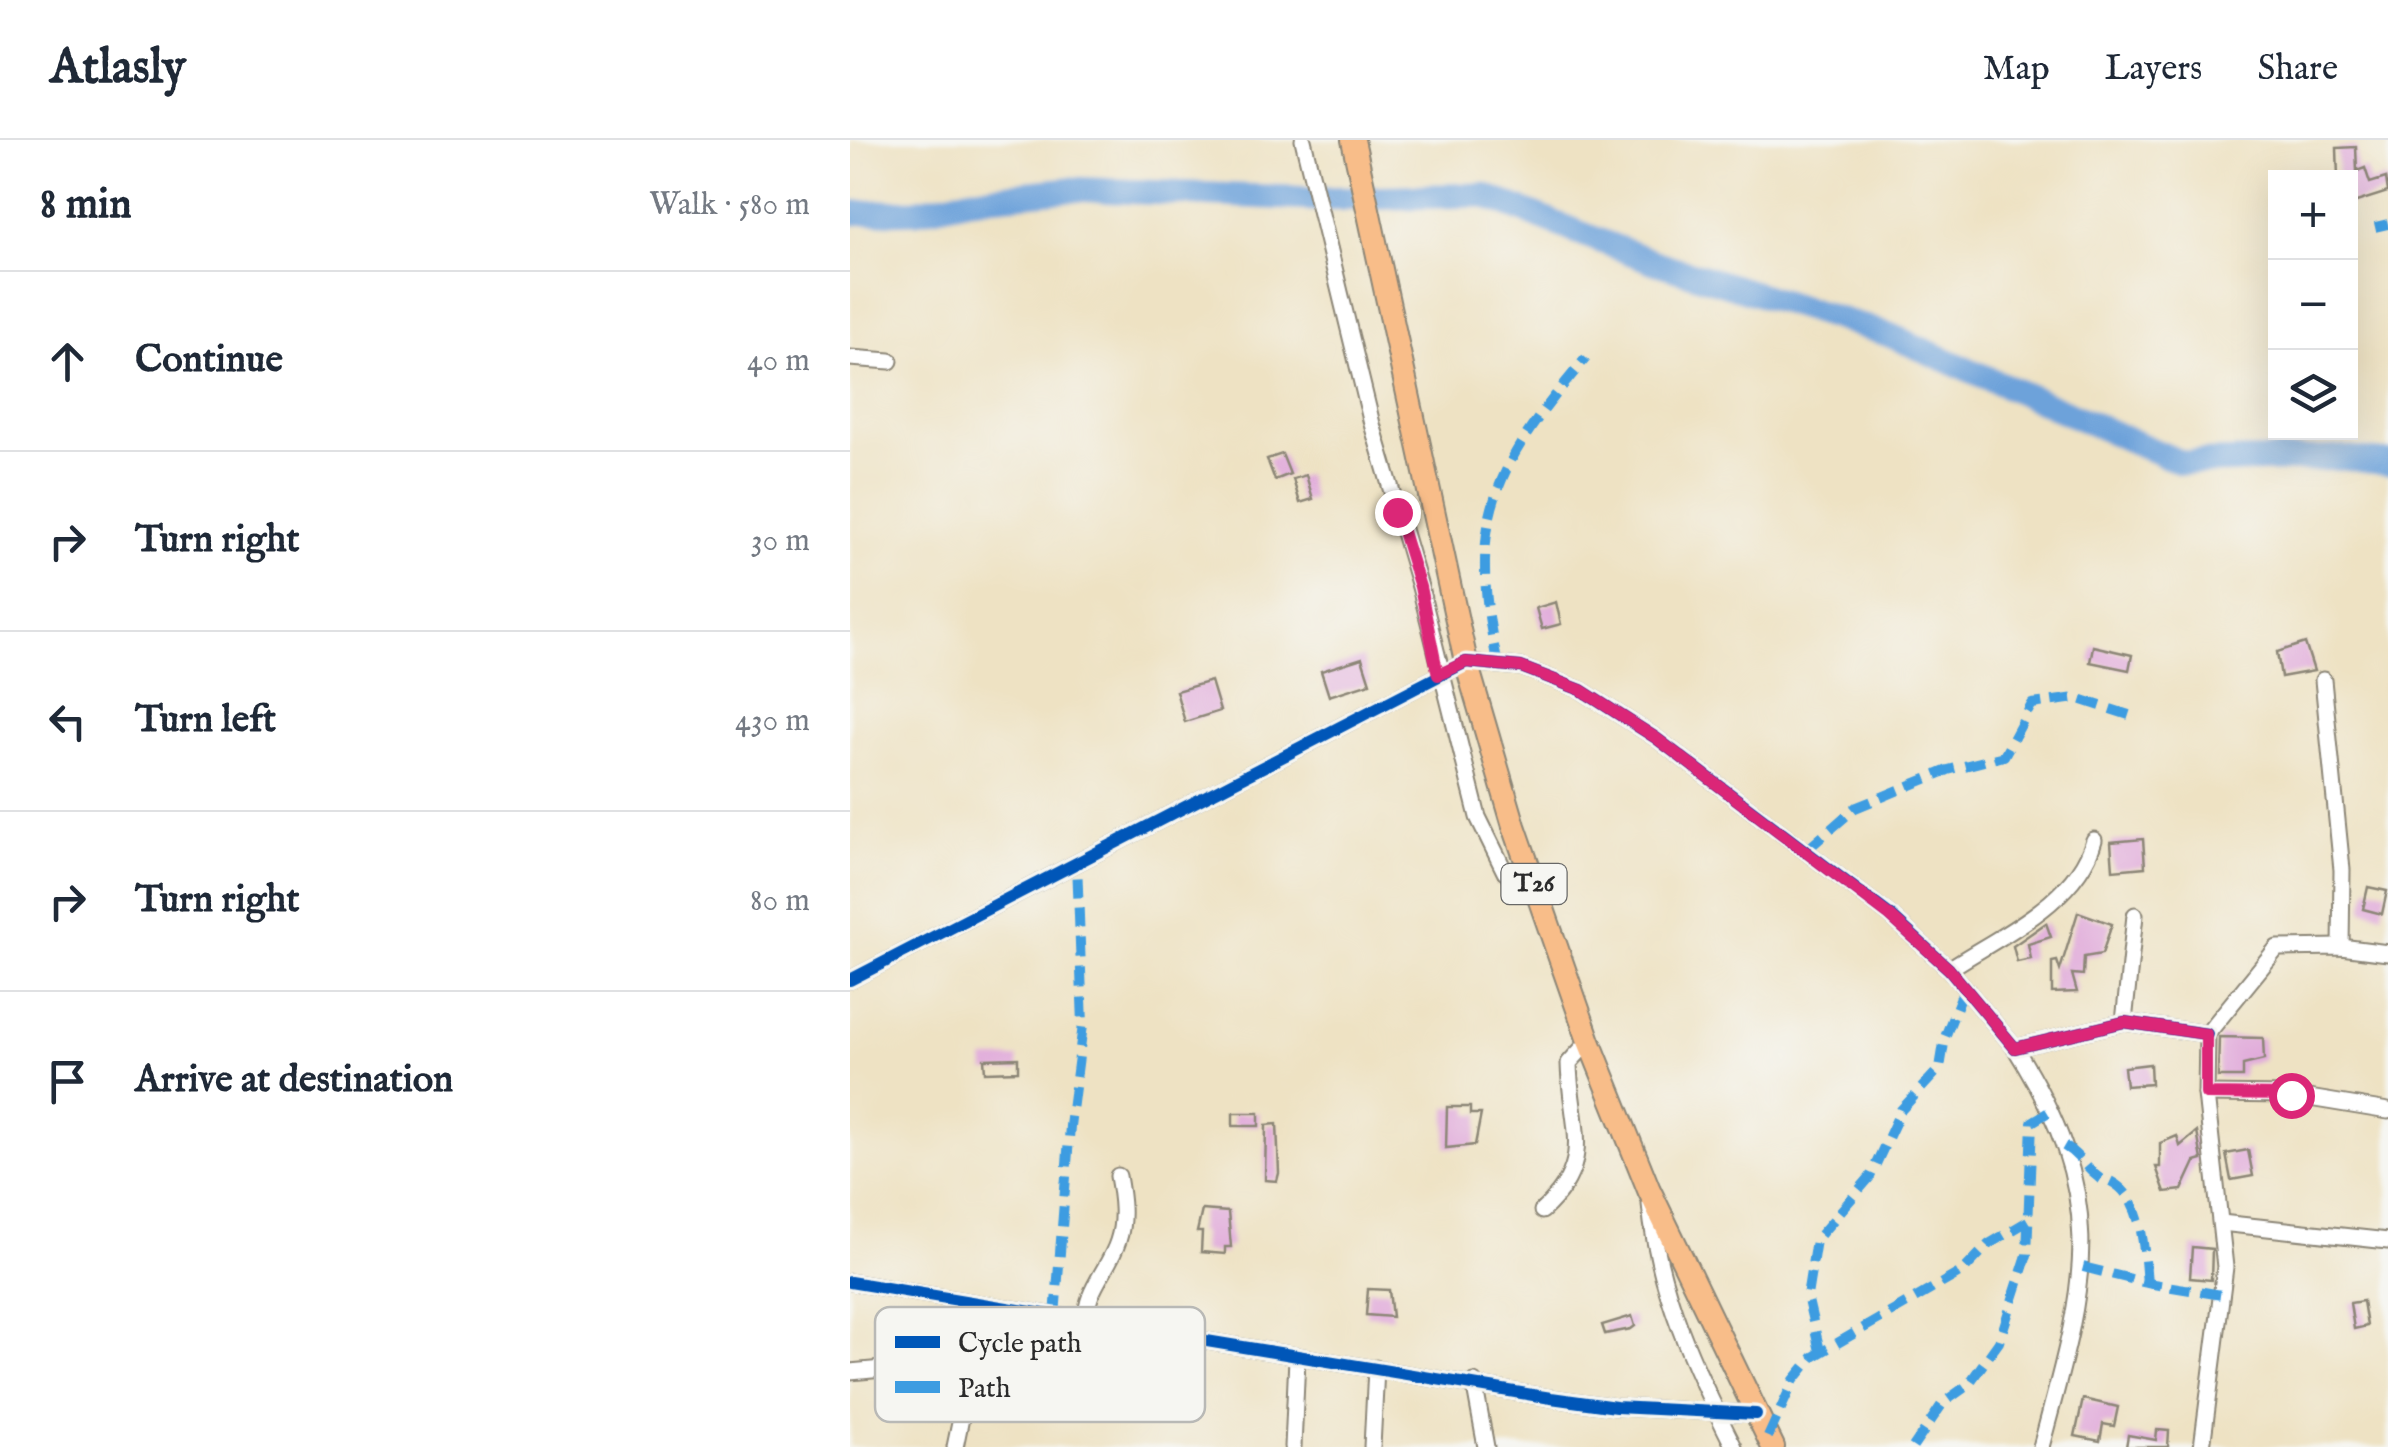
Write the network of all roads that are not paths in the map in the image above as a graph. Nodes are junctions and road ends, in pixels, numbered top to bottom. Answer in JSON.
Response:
{"nodes":[{"id":1,"x":1303,"y":140,"type":"edge"},
{"id":2,"x":1355,"y":148,"type":"edge"},
{"id":3,"x":850,"y":358,"type":"edge"},
{"id":4,"x":890,"y":361,"type":"dead end"},
{"id":5,"x":1466,"y":662,"type":"junction"},
{"id":6,"x":1438,"y":675,"type":"junction"},
{"id":7,"x":2322,"y":680,"type":"dead end"},
{"id":8,"x":2094,"y":840,"type":"dead end"},
{"id":9,"x":1538,"y":896,"type":"junction"},
{"id":10,"x":2135,"y":915,"type":"dead end"},
{"id":11,"x":2341,"y":947,"type":"junction"},
{"id":12,"x":2388,"y":953,"type":"edge"},
{"id":13,"x":1949,"y":969,"type":"junction"},
{"id":14,"x":850,"y":980,"type":"edge"},
{"id":15,"x":2124,"y":1022,"type":"junction"},
{"id":16,"x":2206,"y":1034,"type":"junction"},
{"id":17,"x":1589,"y":1041,"type":"junction"},
{"id":18,"x":2015,"y":1048,"type":"junction"},
{"id":19,"x":2206,"y":1094,"type":"junction"},
{"id":20,"x":2388,"y":1111,"type":"edge"},
{"id":21,"x":1118,"y":1176,"type":"dead end"},
{"id":22,"x":1649,"y":1190,"type":"junction"},
{"id":23,"x":1542,"y":1212,"type":"dead end"},
{"id":24,"x":2221,"y":1223,"type":"junction"},
{"id":25,"x":2388,"y":1241,"type":"edge"},
{"id":26,"x":850,"y":1282,"type":"edge"},
{"id":27,"x":984,"y":1307,"type":"edge"},
{"id":28,"x":1086,"y":1307,"type":"edge"},
{"id":29,"x":1205,"y":1343,"type":"edge"},
{"id":30,"x":1297,"y":1358,"type":"junction"},
{"id":31,"x":1376,"y":1368,"type":"junction"},
{"id":32,"x":875,"y":1370,"type":"edge"},
{"id":33,"x":850,"y":1372,"type":"edge"},
{"id":34,"x":1474,"y":1382,"type":"junction"},
{"id":35,"x":1717,"y":1414,"type":"junction"},
{"id":36,"x":1756,"y":1414,"type":"junction"},
{"id":37,"x":960,"y":1422,"type":"edge"},
{"id":38,"x":955,"y":1447,"type":"edge"},
{"id":39,"x":1293,"y":1447,"type":"edge"},
{"id":40,"x":1372,"y":1447,"type":"edge"},
{"id":41,"x":1486,"y":1447,"type":"edge"},
{"id":42,"x":1734,"y":1447,"type":"edge"},
{"id":43,"x":1774,"y":1447,"type":"edge"},
{"id":44,"x":2042,"y":1447,"type":"edge"},
{"id":45,"x":2202,"y":1447,"type":"edge"}],
"edges":[{"from":1,"to":6,"type":"street"},
{"from":2,"to":5,"type":"highway","number":"T26"},
{"from":3,"to":4,"type":"street"},
{"from":5,"to":6,"type":"street"},
{"from":5,"to":9,"type":"highway","number":"T26"},
{"from":5,"to":13,"type":"street"},
{"from":6,"to":9,"type":"street"},
{"from":6,"to":14,"type":"street"},
{"from":7,"to":11,"type":"street"},
{"from":8,"to":13,"type":"street"},
{"from":9,"to":17,"type":"highway","number":"T26"},
{"from":10,"to":15,"type":"street"},
{"from":11,"to":12,"type":"street"},
{"from":11,"to":16,"type":"street"},
{"from":13,"to":18,"type":"street"},
{"from":15,"to":16,"type":"street"},
{"from":15,"to":18,"type":"street"},
{"from":16,"to":19,"type":"street"},
{"from":17,"to":22,"type":"highway","number":"T26"},
{"from":17,"to":23,"type":"street"},
{"from":18,"to":44,"type":"street"},
{"from":19,"to":20,"type":"street"},
{"from":19,"to":24,"type":"street"},
{"from":21,"to":28,"type":"street"},
{"from":22,"to":35,"type":"street"},
{"from":22,"to":36,"type":"highway","number":"T26"},
{"from":24,"to":25,"type":"street"},
{"from":24,"to":45,"type":"street"},
{"from":26,"to":27,"type":"street"},
{"from":29,"to":30,"type":"street"},
{"from":30,"to":31,"type":"street"},
{"from":30,"to":39,"type":"street"},
{"from":31,"to":34,"type":"street"},
{"from":31,"to":40,"type":"street"},
{"from":32,"to":33,"type":"street"},
{"from":34,"to":35,"type":"street"},
{"from":34,"to":41,"type":"street"},
{"from":35,"to":36,"type":"street"},
{"from":35,"to":42,"type":"street"},
{"from":36,"to":43,"type":"highway","number":"T26"},
{"from":37,"to":38,"type":"street"}]}
